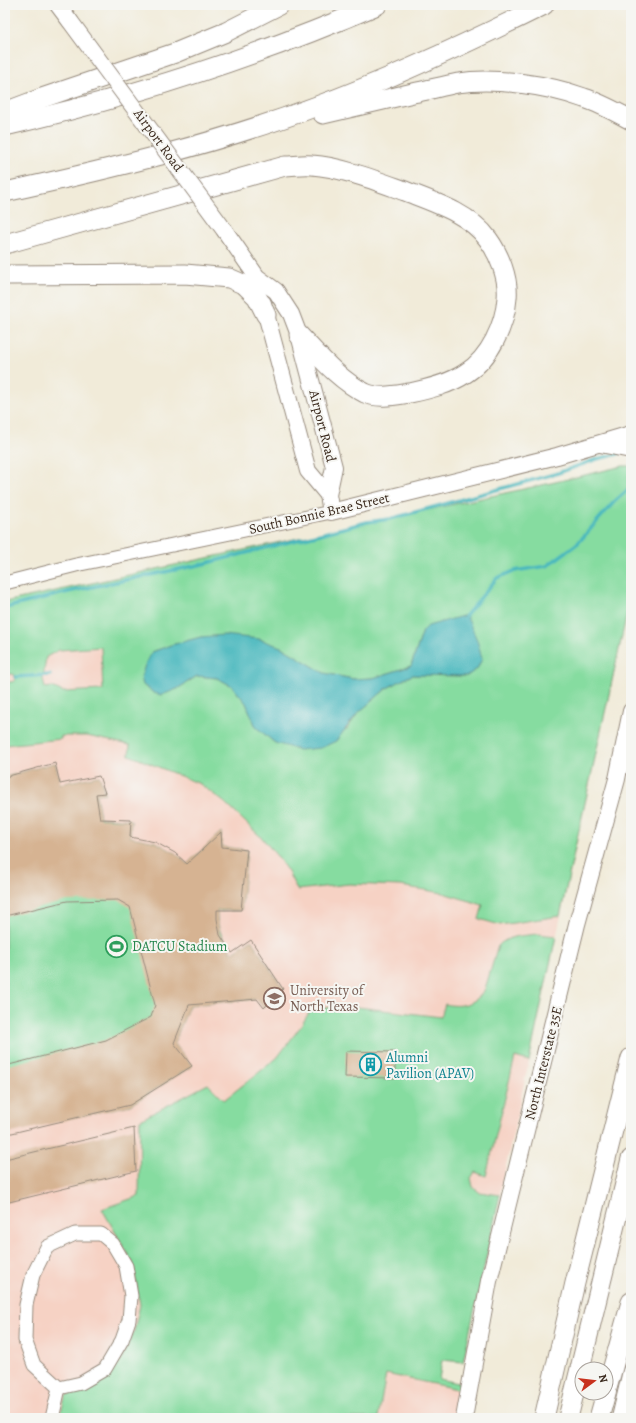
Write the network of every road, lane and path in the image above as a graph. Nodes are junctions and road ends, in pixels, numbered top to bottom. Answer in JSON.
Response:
{"nodes":[{"id":1,"x":58,"y":5,"type":"edge"},
{"id":2,"x":278,"y":5,"type":"edge"},
{"id":3,"x":377,"y":5,"type":"edge"},
{"id":4,"x":544,"y":5,"type":"edge"},
{"id":5,"x":5,"y":112,"type":"edge"},
{"id":6,"x":631,"y":120,"type":"edge"},
{"id":7,"x":5,"y":126,"type":"edge"},
{"id":8,"x":234,"y":134,"type":"junction"},
{"id":9,"x":5,"y":192,"type":"edge"},
{"id":10,"x":5,"y":244,"type":"edge"},
{"id":11,"x":5,"y":275,"type":"edge"},
{"id":12,"x":257,"y":277,"type":"junction"},
{"id":13,"x":266,"y":315,"type":"junction"},
{"id":14,"x":299,"y":335,"type":"junction"},
{"id":15,"x":631,"y":434,"type":"edge"},
{"id":16,"x":599,"y":444,"type":"junction"},
{"id":17,"x":631,"y":450,"type":"edge"},
{"id":18,"x":328,"y":495,"type":"junction"},
{"id":19,"x":332,"y":512,"type":"junction"},
{"id":20,"x":5,"y":583,"type":"edge"},
{"id":21,"x":631,"y":711,"type":"edge"},
{"id":22,"x":631,"y":1058,"type":"edge"},
{"id":23,"x":631,"y":1159,"type":"edge"},
{"id":24,"x":631,"y":1302,"type":"edge"},
{"id":25,"x":614,"y":1363,"type":"edge"},
{"id":26,"x":631,"y":1371,"type":"edge"},
{"id":27,"x":59,"y":1388,"type":"junction"},
{"id":28,"x":604,"y":1401,"type":"edge"},
{"id":29,"x":52,"y":1418,"type":"edge"},
{"id":30,"x":464,"y":1418,"type":"edge"},
{"id":31,"x":544,"y":1418,"type":"edge"},
{"id":32,"x":568,"y":1418,"type":"edge"},
{"id":33,"x":599,"y":1418,"type":"edge"},
{"id":34,"x":620,"y":1418,"type":"edge"}],
"edges":[{"from":1,"to":12,"type":"main road","name":"Airport Road","bridge":true},
{"from":2,"to":5,"type":"highway"},
{"from":3,"to":7,"type":"highway"},
{"from":4,"to":8,"type":"highway"},
{"from":6,"to":8,"type":"highway"},
{"from":8,"to":9,"type":"highway"},
{"from":10,"to":14,"type":"highway"},
{"from":11,"to":13,"type":"highway"},
{"from":12,"to":13,"type":"main road","name":"Airport Road"},
{"from":12,"to":14,"type":"main road","name":"Airport Road"},
{"from":13,"to":18,"type":"main road","name":"Airport Road"},
{"from":14,"to":18,"type":"main road","name":"Airport Road"},
{"from":15,"to":16,"type":"main road","name":"South Bonnie Brae Street"},
{"from":16,"to":17,"type":"main road"},
{"from":16,"to":19,"type":"main road","name":"South Bonnie Brae Street"},
{"from":18,"to":19,"type":"main road","name":"Airport Road"},
{"from":19,"to":20,"type":"street","name":"South Bonnie Brae Street"},
{"from":21,"to":30,"type":"main road","name":"North Interstate 35E"},
{"from":22,"to":31,"type":"highway"},
{"from":23,"to":32,"type":"highway"},
{"from":24,"to":25,"type":"highway"},
{"from":26,"to":34,"type":"main road"},
{"from":27,"to":27,"type":"street"},
{"from":27,"to":29,"type":"street"},
{"from":28,"to":33,"type":"highway"}]}
